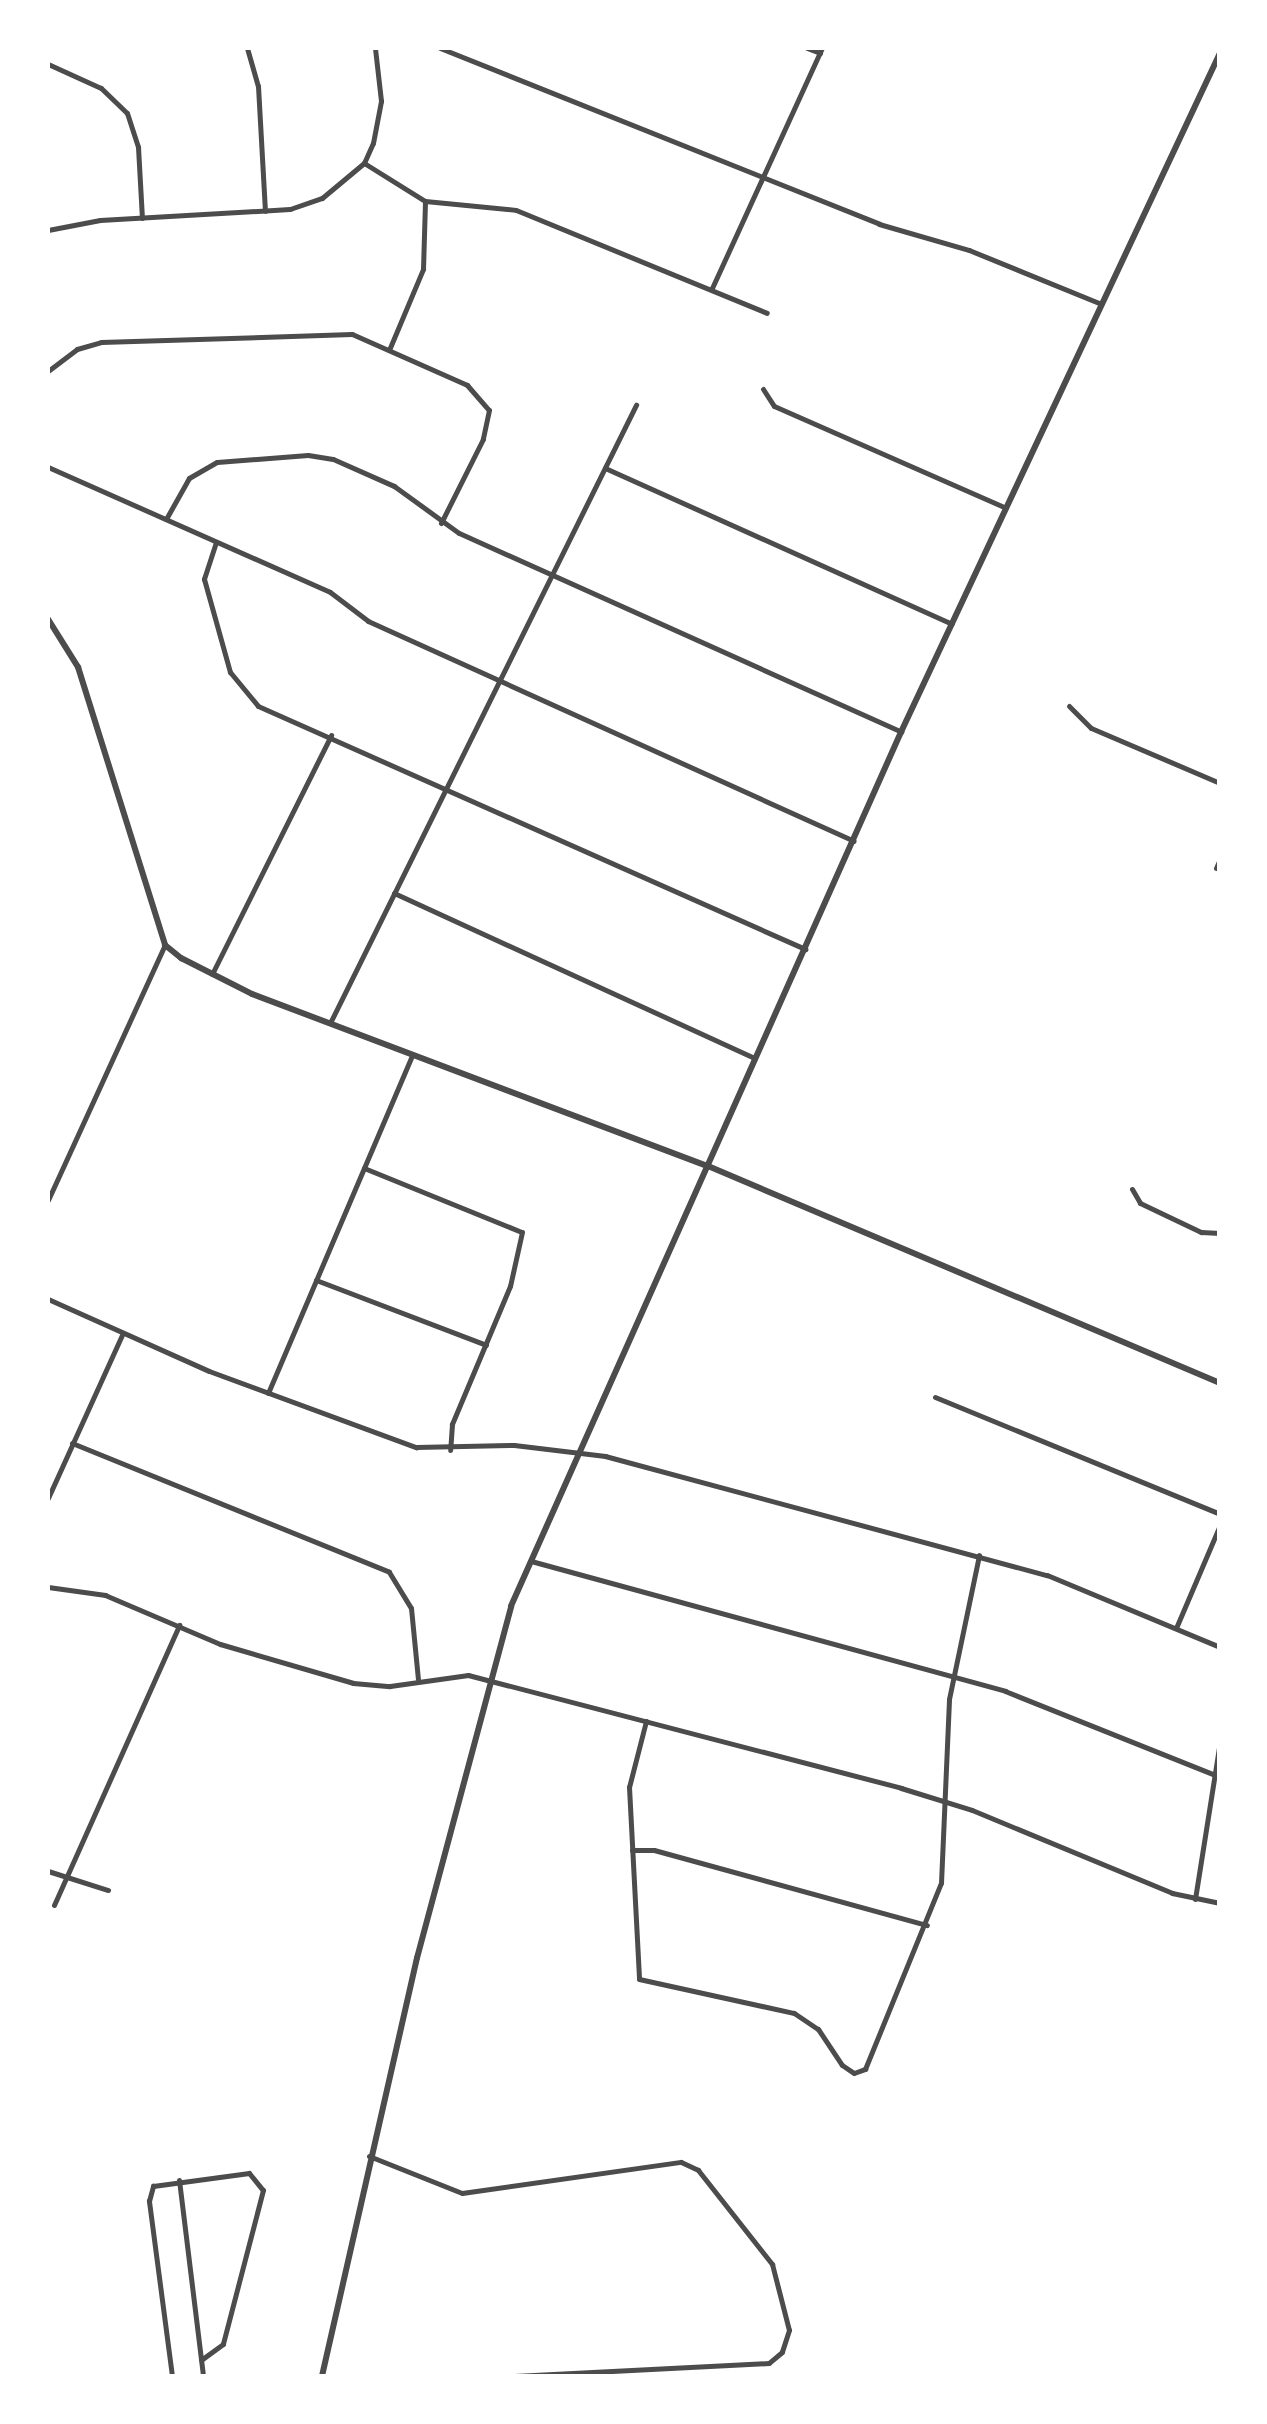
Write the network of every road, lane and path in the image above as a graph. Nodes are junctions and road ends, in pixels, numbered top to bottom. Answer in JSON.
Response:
{"nodes":[{"id":1,"x":247,"y":48,"type":"edge"},
{"id":2,"x":375,"y":48,"type":"edge"},
{"id":3,"x":440,"y":48,"type":"edge"},
{"id":4,"x":807,"y":48,"type":"edge"},
{"id":5,"x":821,"y":50,"type":"edge"},
{"id":6,"x":1220,"y":53,"type":"edge"},
{"id":7,"x":48,"y":64,"type":"edge"},
{"id":8,"x":364,"y":163,"type":"junction"},
{"id":9,"x":763,"y":177,"type":"junction"},
{"id":10,"x":425,"y":200,"type":"junction"},
{"id":11,"x":265,"y":211,"type":"junction"},
{"id":12,"x":142,"y":218,"type":"junction"},
{"id":13,"x":48,"y":230,"type":"edge"},
{"id":14,"x":712,"y":288,"type":"junction"},
{"id":15,"x":1101,"y":304,"type":"junction"},
{"id":16,"x":767,"y":312,"type":"dead end"},
{"id":17,"x":389,"y":350,"type":"junction"},
{"id":18,"x":48,"y":371,"type":"edge"},
{"id":19,"x":763,"y":389,"type":"dead end"},
{"id":20,"x":636,"y":405,"type":"dead end"},
{"id":21,"x":48,"y":467,"type":"edge"},
{"id":22,"x":605,"y":468,"type":"junction"},
{"id":23,"x":1006,"y":508,"type":"junction"},
{"id":24,"x":166,"y":519,"type":"junction"},
{"id":25,"x":441,"y":524,"type":"junction"},
{"id":26,"x":216,"y":542,"type":"junction"},
{"id":27,"x":552,"y":574,"type":"junction"},
{"id":28,"x":48,"y":619,"type":"edge"},
{"id":29,"x":952,"y":624,"type":"junction"},
{"id":30,"x":500,"y":681,"type":"junction"},
{"id":31,"x":1069,"y":706,"type":"dead end"},
{"id":32,"x":902,"y":732,"type":"junction"},
{"id":33,"x":331,"y":735,"type":"junction"},
{"id":34,"x":1220,"y":783,"type":"edge"},
{"id":35,"x":447,"y":788,"type":"junction"},
{"id":36,"x":854,"y":841,"type":"junction"},
{"id":37,"x":1220,"y":859,"type":"edge"},
{"id":38,"x":1216,"y":868,"type":"dead end"},
{"id":39,"x":394,"y":894,"type":"junction"},
{"id":40,"x":164,"y":945,"type":"junction"},
{"id":41,"x":805,"y":950,"type":"junction"},
{"id":42,"x":211,"y":975,"type":"junction"},
{"id":43,"x":330,"y":1023,"type":"junction"},
{"id":44,"x":412,"y":1055,"type":"junction"},
{"id":45,"x":755,"y":1058,"type":"junction"},
{"id":46,"x":708,"y":1166,"type":"junction"},
{"id":47,"x":364,"y":1168,"type":"junction"},
{"id":48,"x":1132,"y":1188,"type":"dead end"},
{"id":49,"x":48,"y":1200,"type":"edge"},
{"id":50,"x":1220,"y":1233,"type":"edge"},
{"id":51,"x":316,"y":1280,"type":"junction"},
{"id":52,"x":48,"y":1299,"type":"edge"},
{"id":53,"x":122,"y":1335,"type":"junction"},
{"id":54,"x":486,"y":1344,"type":"junction"},
{"id":55,"x":1220,"y":1383,"type":"edge"},
{"id":56,"x":268,"y":1393,"type":"junction"},
{"id":57,"x":936,"y":1398,"type":"dead end"},
{"id":58,"x":72,"y":1443,"type":"junction"},
{"id":59,"x":450,"y":1450,"type":"junction"},
{"id":60,"x":579,"y":1452,"type":"junction"},
{"id":61,"x":48,"y":1498,"type":"edge"},
{"id":62,"x":1220,"y":1514,"type":"edge"},
{"id":63,"x":1220,"y":1525,"type":"edge"},
{"id":64,"x":979,"y":1555,"type":"junction"},
{"id":65,"x":531,"y":1561,"type":"junction"},
{"id":66,"x":48,"y":1586,"type":"edge"},
{"id":67,"x":179,"y":1625,"type":"junction"},
{"id":68,"x":1175,"y":1629,"type":"junction"},
{"id":69,"x":1220,"y":1647,"type":"edge"},
{"id":70,"x":952,"y":1676,"type":"junction"},
{"id":71,"x":418,"y":1679,"type":"junction"},
{"id":72,"x":488,"y":1680,"type":"junction"},
{"id":73,"x":646,"y":1721,"type":"junction"},
{"id":74,"x":1220,"y":1742,"type":"edge"},
{"id":75,"x":1214,"y":1775,"type":"junction"},
{"id":76,"x":943,"y":1800,"type":"junction"},
{"id":77,"x":632,"y":1850,"type":"junction"},
{"id":78,"x":48,"y":1871,"type":"edge"},
{"id":79,"x":66,"y":1876,"type":"junction"},
{"id":80,"x":108,"y":1890,"type":"dead end"},
{"id":81,"x":1196,"y":1899,"type":"junction"},
{"id":82,"x":1220,"y":1903,"type":"edge"},
{"id":83,"x":54,"y":1905,"type":"dead end"},
{"id":84,"x":927,"y":1925,"type":"junction"},
{"id":85,"x":368,"y":2156,"type":"junction"},
{"id":86,"x":179,"y":2180,"type":"junction"},
{"id":87,"x":201,"y":2360,"type":"junction"},
{"id":88,"x":172,"y":2376,"type":"edge"},
{"id":89,"x":203,"y":2376,"type":"edge"},
{"id":90,"x":322,"y":2376,"type":"edge"},
{"id":91,"x":508,"y":2376,"type":"edge"}],
"edges":[{"from":1,"to":11,"type":"street"},
{"from":2,"to":8,"type":"street"},
{"from":3,"to":9,"type":"street"},
{"from":4,"to":5,"type":"street"},
{"from":5,"to":9,"type":"street"},
{"from":6,"to":15,"type":"street"},
{"from":7,"to":12,"type":"street"},
{"from":8,"to":10,"type":"street"},
{"from":8,"to":11,"type":"street"},
{"from":9,"to":14,"type":"street"},
{"from":9,"to":15,"type":"street"},
{"from":10,"to":14,"type":"street"},
{"from":10,"to":17,"type":"street"},
{"from":11,"to":12,"type":"street"},
{"from":12,"to":13,"type":"street"},
{"from":14,"to":16,"type":"street"},
{"from":15,"to":23,"type":"street"},
{"from":17,"to":18,"type":"street"},
{"from":17,"to":25,"type":"street"},
{"from":19,"to":23,"type":"street"},
{"from":20,"to":22,"type":"street"},
{"from":21,"to":24,"type":"street"},
{"from":22,"to":27,"type":"street"},
{"from":22,"to":29,"type":"street"},
{"from":23,"to":29,"type":"street"},
{"from":24,"to":25,"type":"street"},
{"from":24,"to":26,"type":"street"},
{"from":25,"to":27,"type":"street"},
{"from":26,"to":30,"type":"street"},
{"from":26,"to":33,"type":"street"},
{"from":27,"to":30,"type":"street"},
{"from":27,"to":32,"type":"street"},
{"from":28,"to":40,"type":"street"},
{"from":29,"to":32,"type":"street"},
{"from":30,"to":35,"type":"street"},
{"from":30,"to":36,"type":"street"},
{"from":31,"to":34,"type":"street"},
{"from":32,"to":36,"type":"street"},
{"from":33,"to":35,"type":"street"},
{"from":33,"to":42,"type":"street"},
{"from":35,"to":39,"type":"street"},
{"from":35,"to":41,"type":"street"},
{"from":36,"to":41,"type":"street"},
{"from":37,"to":38,"type":"street"},
{"from":39,"to":43,"type":"street"},
{"from":39,"to":45,"type":"street"},
{"from":40,"to":42,"type":"street"},
{"from":40,"to":49,"type":"street"},
{"from":41,"to":45,"type":"street"},
{"from":42,"to":43,"type":"street"},
{"from":43,"to":44,"type":"street"},
{"from":44,"to":46,"type":"street"},
{"from":44,"to":47,"type":"street"},
{"from":45,"to":46,"type":"street"},
{"from":46,"to":55,"type":"street"},
{"from":46,"to":60,"type":"street"},
{"from":47,"to":51,"type":"street"},
{"from":47,"to":54,"type":"street"},
{"from":48,"to":50,"type":"street"},
{"from":51,"to":54,"type":"street"},
{"from":51,"to":56,"type":"street"},
{"from":52,"to":53,"type":"street"},
{"from":53,"to":56,"type":"street"},
{"from":53,"to":58,"type":"street"},
{"from":54,"to":59,"type":"street"},
{"from":56,"to":59,"type":"street"},
{"from":57,"to":62,"type":"street"},
{"from":58,"to":61,"type":"street"},
{"from":58,"to":71,"type":"street"},
{"from":59,"to":60,"type":"street"},
{"from":60,"to":64,"type":"street"},
{"from":60,"to":65,"type":"street"},
{"from":63,"to":68,"type":"street"},
{"from":64,"to":68,"type":"street"},
{"from":64,"to":70,"type":"street"},
{"from":65,"to":70,"type":"street"},
{"from":65,"to":72,"type":"street"},
{"from":66,"to":67,"type":"street"},
{"from":67,"to":71,"type":"street"},
{"from":67,"to":79,"type":"street"},
{"from":68,"to":69,"type":"street"},
{"from":70,"to":75,"type":"street"},
{"from":70,"to":76,"type":"street"},
{"from":71,"to":72,"type":"street"},
{"from":72,"to":73,"type":"street"},
{"from":72,"to":85,"type":"street"},
{"from":73,"to":76,"type":"street"},
{"from":73,"to":77,"type":"street"},
{"from":74,"to":75,"type":"street"},
{"from":75,"to":81,"type":"street"},
{"from":76,"to":81,"type":"street"},
{"from":76,"to":84,"type":"street"},
{"from":77,"to":84,"type":"street"},
{"from":77,"to":84,"type":"street"},
{"from":78,"to":79,"type":"street"},
{"from":79,"to":80,"type":"street"},
{"from":79,"to":83,"type":"street"},
{"from":81,"to":82,"type":"street"},
{"from":85,"to":90,"type":"street"},
{"from":85,"to":91,"type":"street"},
{"from":86,"to":87,"type":"street"},
{"from":86,"to":87,"type":"street"},
{"from":86,"to":88,"type":"street"},
{"from":87,"to":89,"type":"street"}]}
